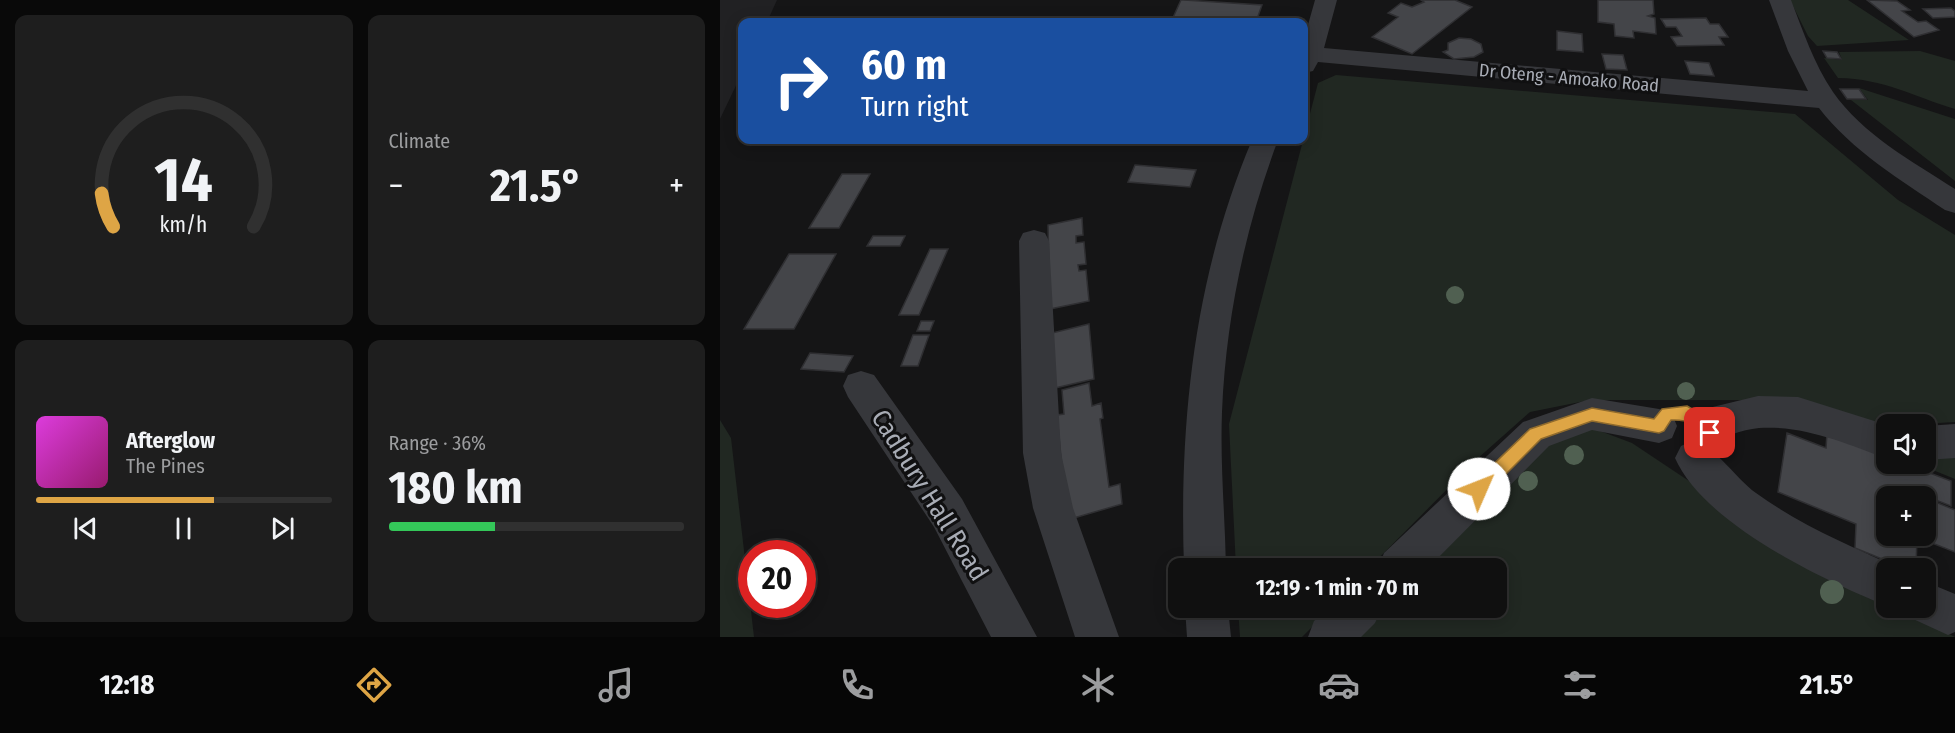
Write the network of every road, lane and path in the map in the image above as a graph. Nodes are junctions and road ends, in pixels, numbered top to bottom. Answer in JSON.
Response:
{"nodes":[{"id":1,"x":1326,"y":0,"type":"edge"},
{"id":2,"x":1780,"y":0,"type":"edge"},
{"id":3,"x":1308,"y":57,"type":"edge"},
{"id":4,"x":1308,"y":60,"type":"edge"},
{"id":5,"x":1826,"y":101,"type":"junction"},
{"id":6,"x":1264,"y":144,"type":"edge"},
{"id":7,"x":1955,"y":203,"type":"edge"},
{"id":8,"x":1035,"y":241,"type":"dead end"},
{"id":9,"x":861,"y":386,"type":"dead end"},
{"id":10,"x":1874,"y":438,"type":"edge"},
{"id":11,"x":1700,"y":441,"type":"junction"},
{"id":12,"x":1955,"y":441,"type":"edge"},
{"id":13,"x":1936,"y":442,"type":"edge"},
{"id":14,"x":1205,"y":558,"type":"edge"},
{"id":15,"x":1409,"y":558,"type":"edge"},
{"id":16,"x":1876,"y":580,"type":"edge"},
{"id":17,"x":1208,"y":618,"type":"edge"},
{"id":18,"x":1349,"y":618,"type":"edge"},
{"id":19,"x":1015,"y":637,"type":"edge"},
{"id":20,"x":1097,"y":637,"type":"edge"},
{"id":21,"x":1209,"y":637,"type":"edge"},
{"id":22,"x":1330,"y":637,"type":"edge"}],
"edges":[{"from":1,"to":3,"type":"street"},
{"from":2,"to":5,"type":"street"},
{"from":4,"to":5,"type":"street","name":"Dr Oteng - Amoako Road"},
{"from":5,"to":7,"type":"street"},
{"from":6,"to":14,"type":"street"},
{"from":8,"to":20,"type":"street"},
{"from":9,"to":19,"type":"street","name":"Cadbury Hall Road"},
{"from":10,"to":11,"type":"street"},
{"from":11,"to":15,"type":"street"},
{"from":11,"to":16,"type":"street"},
{"from":12,"to":13,"type":"street"},
{"from":17,"to":21,"type":"street"},
{"from":18,"to":22,"type":"street"}]}
